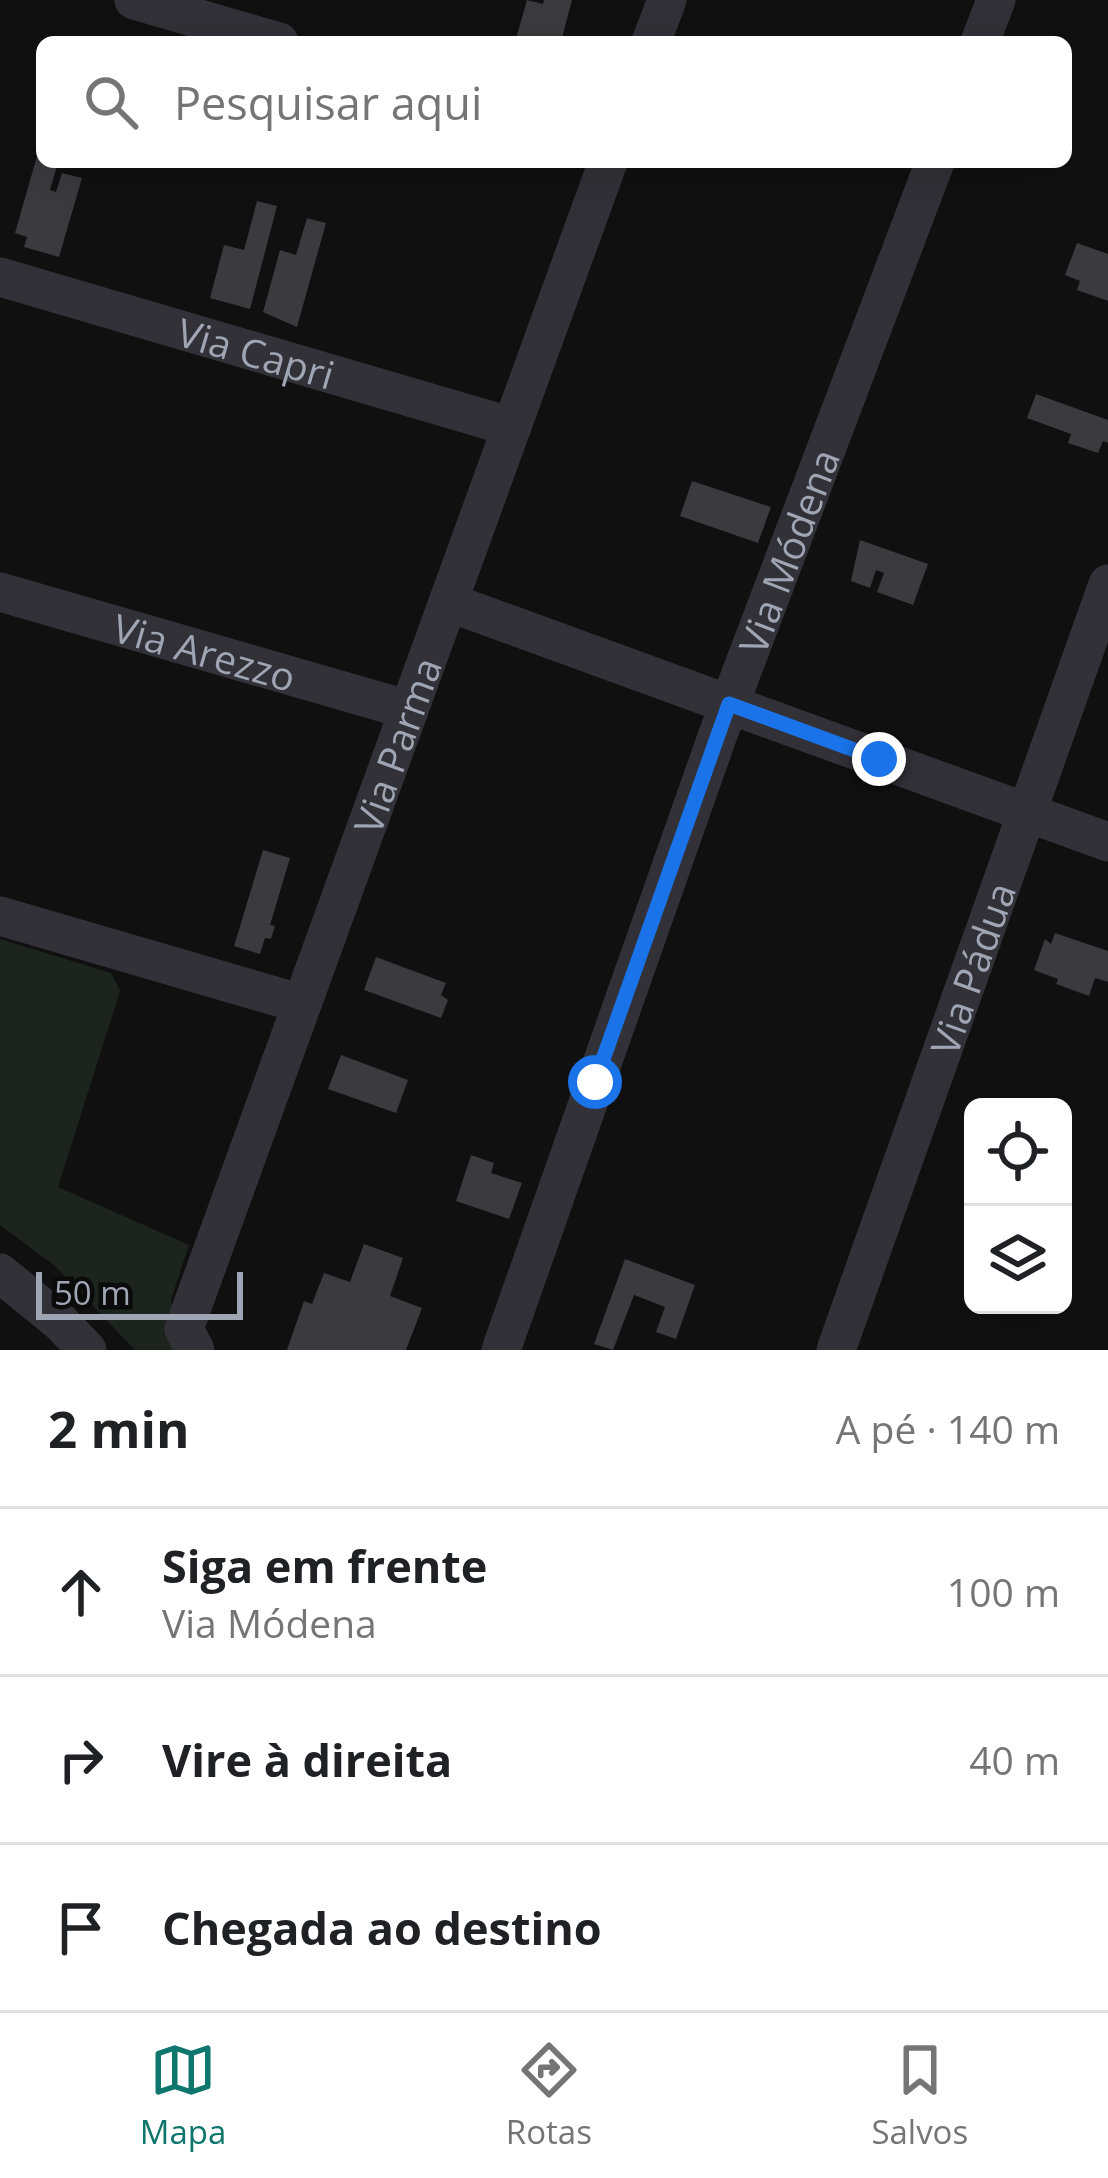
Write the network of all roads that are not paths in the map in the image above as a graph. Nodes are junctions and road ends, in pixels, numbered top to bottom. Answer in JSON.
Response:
{"nodes":[{"id":1,"x":134,"y":0,"type":"edge"},
{"id":2,"x":667,"y":0,"type":"edge"},
{"id":3,"x":996,"y":0,"type":"edge"},
{"id":4,"x":258,"y":36,"type":"edge"},
{"id":5,"x":653,"y":36,"type":"edge"},
{"id":6,"x":982,"y":36,"type":"edge"},
{"id":7,"x":606,"y":168,"type":"edge"},
{"id":8,"x":933,"y":168,"type":"edge"},
{"id":9,"x":0,"y":277,"type":"edge"},
{"id":10,"x":512,"y":427,"type":"junction"},
{"id":11,"x":1108,"y":584,"type":"edge"},
{"id":12,"x":0,"y":592,"type":"edge"},
{"id":13,"x":448,"y":602,"type":"junction"},
{"id":14,"x":729,"y":704,"type":"junction"},
{"id":15,"x":409,"y":710,"type":"junction"},
{"id":16,"x":1026,"y":812,"type":"junction"},
{"id":17,"x":1108,"y":842,"type":"edge"},
{"id":18,"x":0,"y":916,"type":"edge"},
{"id":19,"x":302,"y":1004,"type":"junction"},
{"id":20,"x":0,"y":1273,"type":"edge"},
{"id":21,"x":189,"y":1339,"type":"edge"},
{"id":22,"x":87,"y":1350,"type":"edge"},
{"id":23,"x":501,"y":1350,"type":"edge"},
{"id":24,"x":836,"y":1350,"type":"edge"}],
"edges":[{"from":1,"to":4,"type":"street"},
{"from":2,"to":5,"type":"street"},
{"from":3,"to":6,"type":"street"},
{"from":7,"to":10,"type":"street","name":"Via Parma"},
{"from":8,"to":14,"type":"street","name":"Via Módena"},
{"from":9,"to":10,"type":"street","name":"Via Capri"},
{"from":10,"to":13,"type":"street","name":"Via Parma"},
{"from":11,"to":16,"type":"street","name":"Via Pádua"},
{"from":12,"to":15,"type":"street","name":"Via Arezzo"},
{"from":13,"to":14,"type":"street"},
{"from":13,"to":15,"type":"street","name":"Via Parma"},
{"from":14,"to":16,"type":"street"},
{"from":14,"to":23,"type":"street","name":"Via Módena"},
{"from":15,"to":19,"type":"street","name":"Via Parma"},
{"from":16,"to":17,"type":"street"},
{"from":16,"to":24,"type":"street","name":"Via Pádua"},
{"from":18,"to":19,"type":"street"},
{"from":19,"to":21,"type":"street","name":"Via Parma"},
{"from":20,"to":22,"type":"street"}]}
